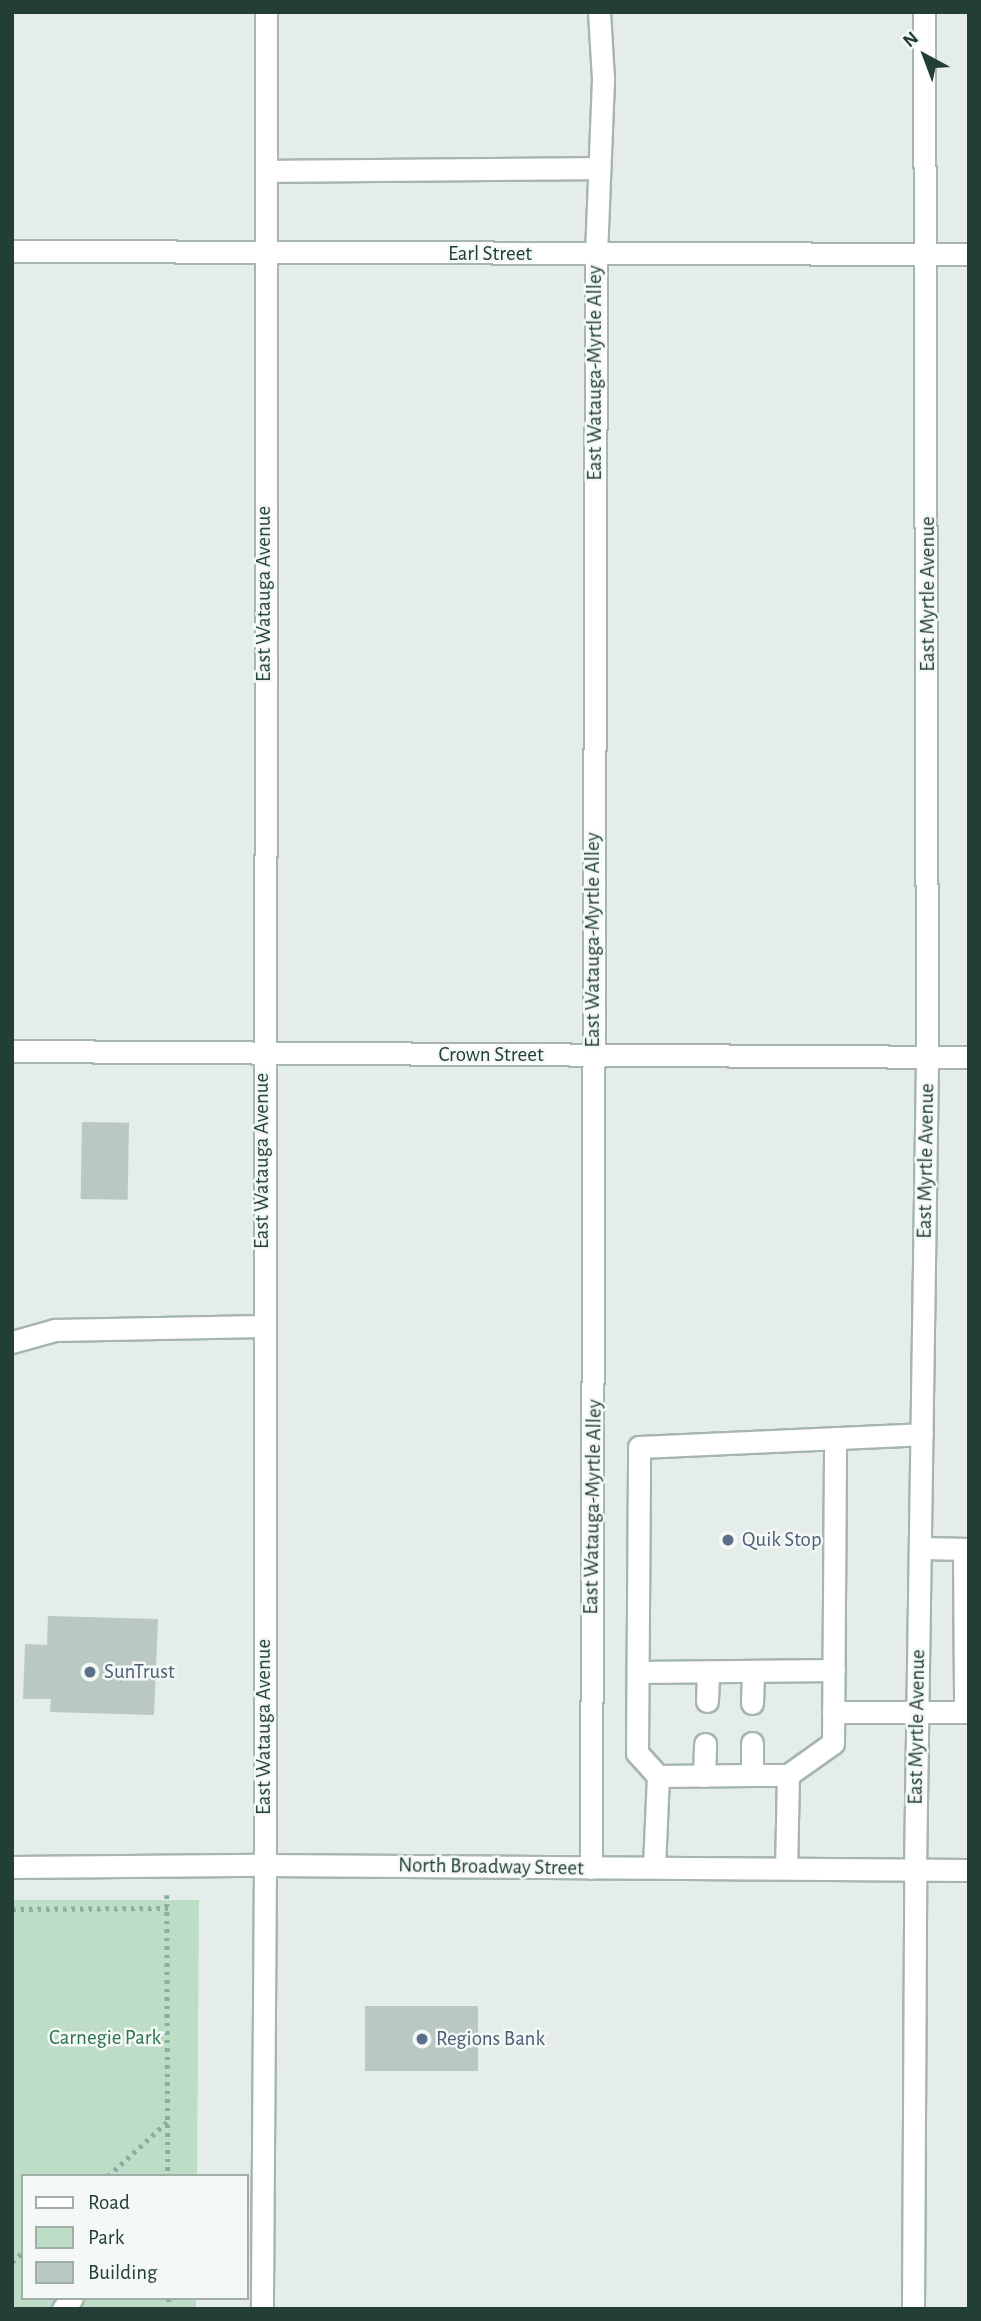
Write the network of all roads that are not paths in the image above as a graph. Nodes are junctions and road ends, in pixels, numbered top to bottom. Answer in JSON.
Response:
{"nodes":[{"id":1,"x":266,"y":12,"type":"edge"},
{"id":2,"x":599,"y":12,"type":"edge"},
{"id":3,"x":924,"y":12,"type":"edge"},
{"id":4,"x":599,"y":168,"type":"junction"},
{"id":5,"x":267,"y":171,"type":"junction"},
{"id":6,"x":12,"y":251,"type":"edge"},
{"id":7,"x":596,"y":254,"type":"junction"},
{"id":8,"x":928,"y":254,"type":"junction"},
{"id":9,"x":969,"y":254,"type":"edge"},
{"id":10,"x":266,"y":255,"type":"junction"},
{"id":11,"x":12,"y":1051,"type":"edge"},
{"id":12,"x":262,"y":1053,"type":"junction"},
{"id":13,"x":592,"y":1055,"type":"junction"},
{"id":14,"x":969,"y":1057,"type":"edge"},
{"id":15,"x":927,"y":1058,"type":"junction"},
{"id":16,"x":263,"y":1326,"type":"junction"},
{"id":17,"x":12,"y":1342,"type":"edge"},
{"id":18,"x":922,"y":1434,"type":"junction"},
{"id":19,"x":835,"y":1438,"type":"junction"},
{"id":20,"x":920,"y":1548,"type":"junction"},
{"id":21,"x":966,"y":1549,"type":"edge"},
{"id":22,"x":834,"y":1670,"type":"junction"},
{"id":23,"x":752,"y":1671,"type":"junction"},
{"id":24,"x":638,"y":1672,"type":"junction"},
{"id":25,"x":708,"y":1672,"type":"junction"},
{"id":26,"x":707,"y":1701,"type":"dead end"},
{"id":27,"x":752,"y":1703,"type":"dead end"},
{"id":28,"x":833,"y":1712,"type":"junction"},
{"id":29,"x":917,"y":1712,"type":"junction"},
{"id":30,"x":967,"y":1712,"type":"edge"},
{"id":31,"x":752,"y":1743,"type":"dead end"},
{"id":32,"x":705,"y":1744,"type":"dead end"},
{"id":33,"x":752,"y":1775,"type":"junction"},
{"id":34,"x":658,"y":1776,"type":"junction"},
{"id":35,"x":704,"y":1776,"type":"junction"},
{"id":36,"x":788,"y":1776,"type":"junction"},
{"id":37,"x":265,"y":1865,"type":"junction"},
{"id":38,"x":12,"y":1867,"type":"edge"},
{"id":39,"x":654,"y":1867,"type":"junction"},
{"id":40,"x":590,"y":1868,"type":"junction"},
{"id":41,"x":786,"y":1868,"type":"junction"},
{"id":42,"x":915,"y":1870,"type":"junction"},
{"id":43,"x":969,"y":1870,"type":"edge"},
{"id":44,"x":255,"y":2218,"type":"edge"},
{"id":45,"x":262,"y":2309,"type":"edge"},
{"id":46,"x":913,"y":2309,"type":"edge"}],
"edges":[{"from":1,"to":5,"type":"street","name":"East Watauga Avenue"},
{"from":2,"to":4,"type":"street","name":"East Watauga-Myrtle Alley"},
{"from":3,"to":8,"type":"street","name":"East Myrtle Avenue"},
{"from":4,"to":5,"type":"street"},
{"from":4,"to":7,"type":"street","name":"East Watauga-Myrtle Alley"},
{"from":5,"to":10,"type":"street","name":"East Watauga Avenue"},
{"from":6,"to":10,"type":"street","name":"Earl Street"},
{"from":7,"to":8,"type":"street","name":"Earl Street"},
{"from":7,"to":10,"type":"street","name":"Earl Street"},
{"from":7,"to":13,"type":"street","name":"East Watauga-Myrtle Alley"},
{"from":8,"to":9,"type":"street","name":"Earl Street"},
{"from":8,"to":15,"type":"street","name":"East Myrtle Avenue"},
{"from":10,"to":12,"type":"street","name":"East Watauga Avenue"},
{"from":11,"to":12,"type":"street","name":"Crown Street"},
{"from":12,"to":13,"type":"street","name":"Crown Street"},
{"from":12,"to":16,"type":"street","name":"East Watauga Avenue"},
{"from":13,"to":15,"type":"street","name":"Crown Street"},
{"from":13,"to":40,"type":"street","name":"East Watauga-Myrtle Alley"},
{"from":14,"to":15,"type":"street","name":"Crown Street"},
{"from":15,"to":18,"type":"street","name":"East Myrtle Avenue"},
{"from":16,"to":17,"type":"street"},
{"from":16,"to":37,"type":"street","name":"East Watauga Avenue"},
{"from":18,"to":19,"type":"street"},
{"from":18,"to":20,"type":"street","name":"East Myrtle Avenue"},
{"from":19,"to":22,"type":"street"},
{"from":19,"to":24,"type":"street"},
{"from":20,"to":21,"type":"street"},
{"from":20,"to":29,"type":"street","name":"East Myrtle Avenue"},
{"from":21,"to":30,"type":"street"},
{"from":22,"to":23,"type":"street"},
{"from":22,"to":28,"type":"street"},
{"from":23,"to":25,"type":"street"},
{"from":23,"to":27,"type":"street"},
{"from":24,"to":25,"type":"street"},
{"from":24,"to":34,"type":"street"},
{"from":25,"to":26,"type":"street"},
{"from":28,"to":29,"type":"street"},
{"from":28,"to":36,"type":"street"},
{"from":29,"to":30,"type":"street"},
{"from":29,"to":42,"type":"street","name":"East Myrtle Avenue"},
{"from":31,"to":33,"type":"street"},
{"from":32,"to":35,"type":"street"},
{"from":33,"to":35,"type":"street"},
{"from":33,"to":36,"type":"street"},
{"from":34,"to":35,"type":"street"},
{"from":34,"to":39,"type":"street"},
{"from":36,"to":41,"type":"street"},
{"from":37,"to":38,"type":"street","name":"North Broadway Street"},
{"from":37,"to":40,"type":"street","name":"North Broadway Street"},
{"from":37,"to":44,"type":"street","name":"East Watauga Avenue"},
{"from":39,"to":40,"type":"street","name":"North Broadway Street"},
{"from":39,"to":41,"type":"street","name":"North Broadway Street"},
{"from":41,"to":42,"type":"street","name":"North Broadway Street"},
{"from":42,"to":43,"type":"street","name":"North Broadway Street"},
{"from":42,"to":46,"type":"street","name":"East Myrtle Avenue"},
{"from":44,"to":45,"type":"street","name":"East Watauga Avenue"}]}
